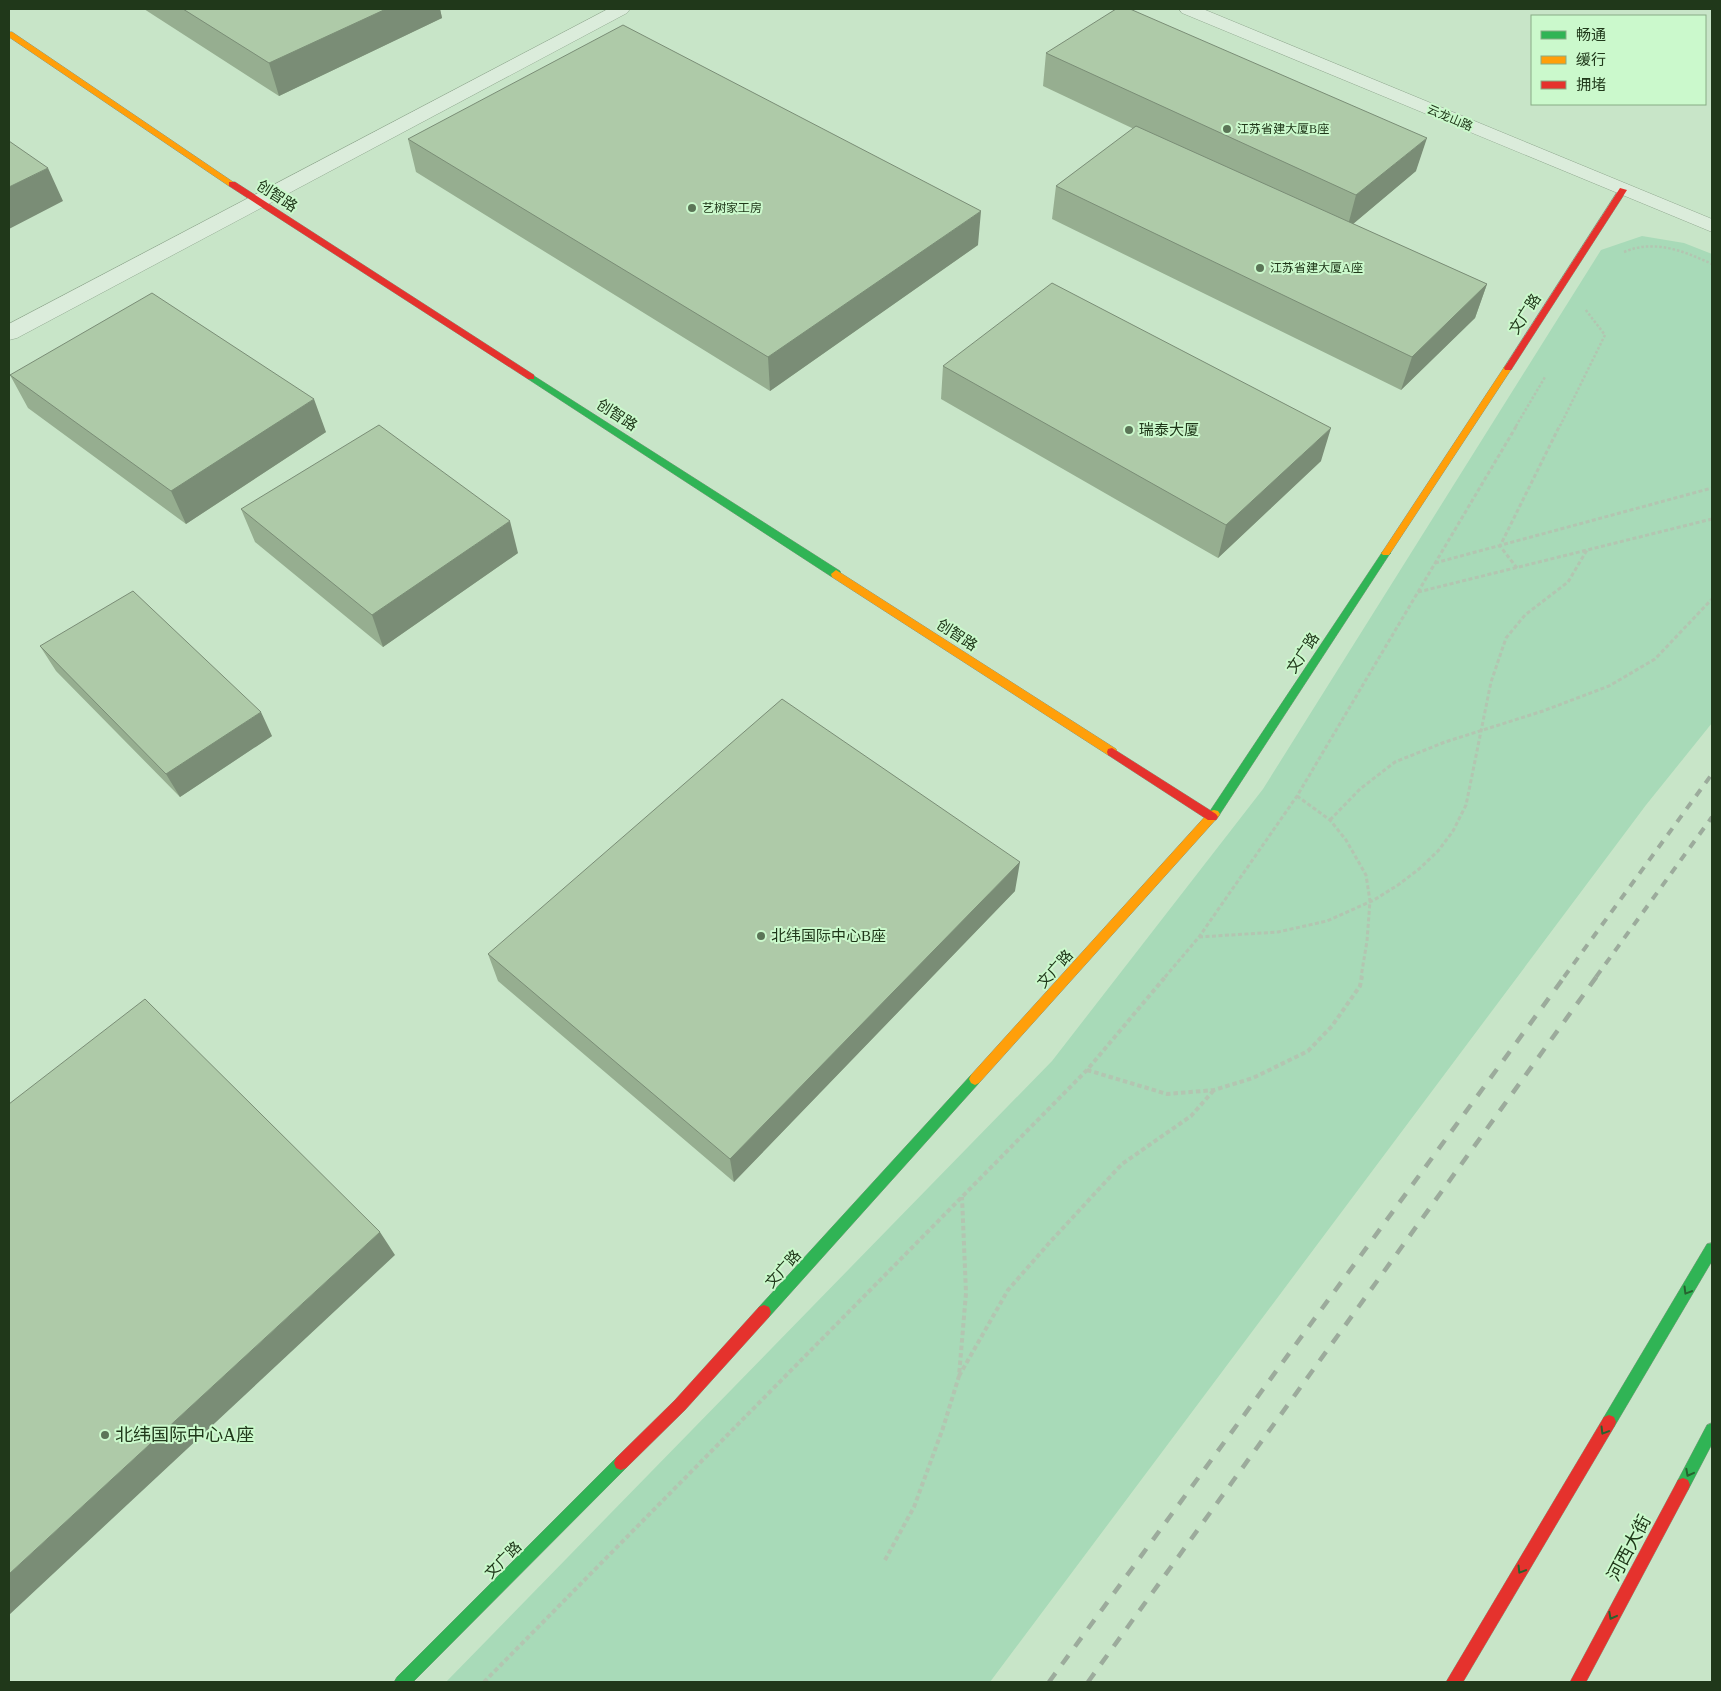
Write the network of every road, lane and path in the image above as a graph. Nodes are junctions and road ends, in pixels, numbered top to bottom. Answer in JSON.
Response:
{"nodes":[{"id":1,"x":621,"y":9,"type":"edge"},
{"id":2,"x":1188,"y":9,"type":"edge"},
{"id":3,"x":9,"y":34,"type":"edge"},
{"id":4,"x":1623,"y":190,"type":"junction"},
{"id":5,"x":258,"y":201,"type":"junction"},
{"id":6,"x":1712,"y":226,"type":"edge"},
{"id":7,"x":1585,"y":309,"type":"dead end"},
{"id":8,"x":9,"y":333,"type":"edge"},
{"id":9,"x":1712,"y":488,"type":"edge"},
{"id":10,"x":1712,"y":519,"type":"edge"},
{"id":11,"x":1500,"y":546,"type":"junction"},
{"id":12,"x":1586,"y":550,"type":"junction"},
{"id":13,"x":1435,"y":564,"type":"dead end"},
{"id":14,"x":1518,"y":568,"type":"junction"},
{"id":15,"x":1418,"y":593,"type":"dead end"},
{"id":16,"x":1712,"y":599,"type":"edge"},
{"id":17,"x":1482,"y":730,"type":"junction"},
{"id":18,"x":1297,"y":796,"type":"dead end"},
{"id":19,"x":1212,"y":817,"type":"junction"},
{"id":20,"x":1330,"y":820,"type":"junction"},
{"id":21,"x":1370,"y":901,"type":"junction"},
{"id":22,"x":1199,"y":938,"type":"dead end"},
{"id":23,"x":1087,"y":1070,"type":"dead end"},
{"id":24,"x":1214,"y":1090,"type":"junction"},
{"id":25,"x":962,"y":1197,"type":"dead end"},
{"id":26,"x":1712,"y":1249,"type":"edge"},
{"id":27,"x":958,"y":1376,"type":"junction"},
{"id":28,"x":1712,"y":1430,"type":"edge"},
{"id":29,"x":885,"y":1560,"type":"dead end"},
{"id":30,"x":402,"y":1682,"type":"edge"},
{"id":31,"x":1454,"y":1682,"type":"edge"},
{"id":32,"x":1578,"y":1682,"type":"edge"}],
"edges":[{"from":1,"to":5,"type":"street"},
{"from":2,"to":4,"type":"street","name":"云龙山路"},
{"from":3,"to":5,"type":"street","name":"创智路"},
{"from":4,"to":6,"type":"street","name":"云龙山路"},
{"from":4,"to":19,"type":"street","name":"文广路"},
{"from":5,"to":8,"type":"street"},
{"from":5,"to":19,"type":"street","name":"创智路"},
{"from":7,"to":11,"type":"path"},
{"from":9,"to":11,"type":"path"},
{"from":10,"to":12,"type":"path"},
{"from":11,"to":13,"type":"path"},
{"from":11,"to":14,"type":"path"},
{"from":12,"to":14,"type":"path"},
{"from":12,"to":17,"type":"path"},
{"from":14,"to":15,"type":"path"},
{"from":16,"to":17,"type":"path"},
{"from":17,"to":20,"type":"path"},
{"from":17,"to":21,"type":"path"},
{"from":18,"to":20,"type":"path"},
{"from":19,"to":30,"type":"street","name":"文广路"},
{"from":20,"to":21,"type":"path"},
{"from":21,"to":22,"type":"path"},
{"from":21,"to":24,"type":"path"},
{"from":23,"to":24,"type":"path"},
{"from":24,"to":27,"type":"path"},
{"from":25,"to":27,"type":"path"},
{"from":26,"to":31,"type":"street","one_way":true},
{"from":27,"to":29,"type":"path"},
{"from":28,"to":32,"type":"street","name":"河西大街","one_way":true}]}
